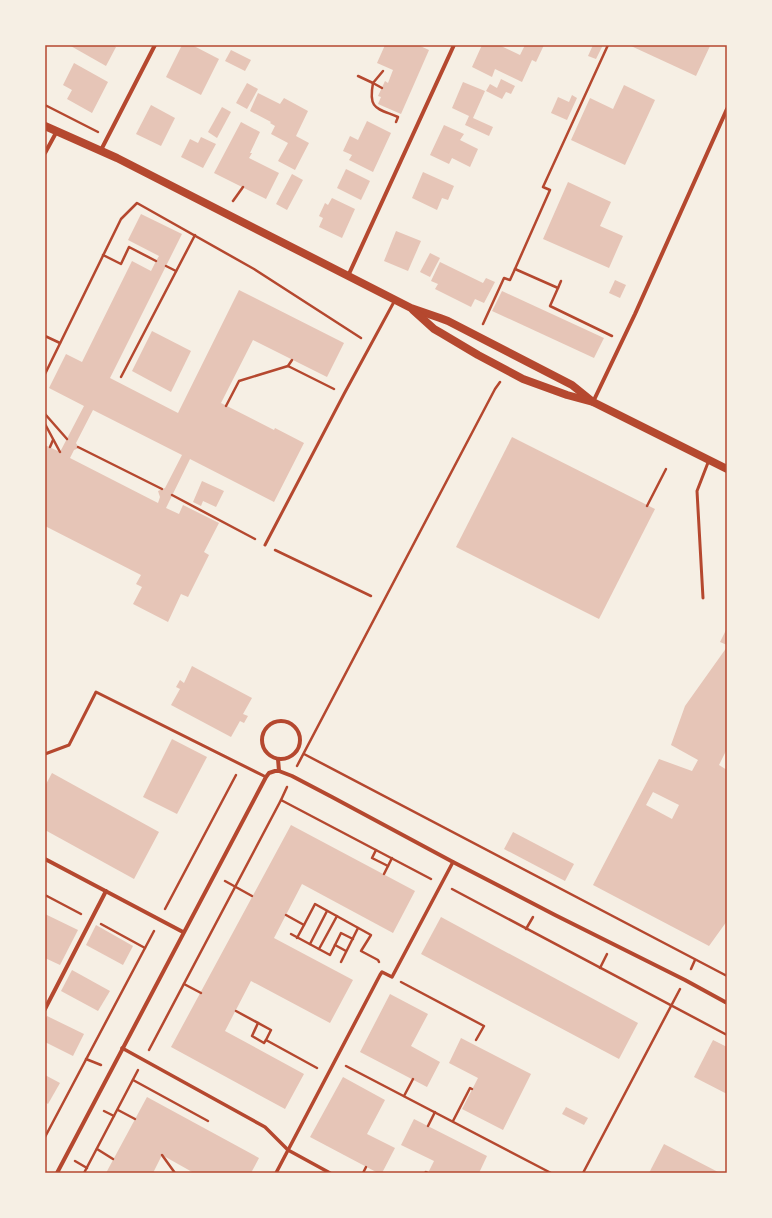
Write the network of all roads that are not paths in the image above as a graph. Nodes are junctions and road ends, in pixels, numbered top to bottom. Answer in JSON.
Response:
{"nodes":[{"id":1,"x":155,"y":45,"type":"edge"},
{"id":2,"x":454,"y":45,"type":"edge"},
{"id":3,"x":727,"y":109,"type":"edge"},
{"id":4,"x":45,"y":126,"type":"edge"},
{"id":5,"x":57,"y":131,"type":"junction"},
{"id":6,"x":101,"y":150,"type":"junction"},
{"id":7,"x":45,"y":153,"type":"edge"},
{"id":8,"x":348,"y":276,"type":"junction"},
{"id":9,"x":395,"y":300,"type":"junction"},
{"id":10,"x":411,"y":308,"type":"junction"},
{"id":11,"x":593,"y":402,"type":"junction"},
{"id":12,"x":709,"y":460,"type":"junction"},
{"id":13,"x":727,"y":469,"type":"edge"},
{"id":14,"x":265,"y":545,"type":"dead end"},
{"id":15,"x":703,"y":598,"type":"dead end"},
{"id":16,"x":45,"y":754,"type":"edge"},
{"id":17,"x":278,"y":759,"type":"junction"},
{"id":18,"x":279,"y":771,"type":"junction"},
{"id":19,"x":266,"y":777,"type":"junction"},
{"id":20,"x":45,"y":859,"type":"edge"},
{"id":21,"x":453,"y":862,"type":"junction"},
{"id":22,"x":106,"y":891,"type":"junction"},
{"id":23,"x":183,"y":932,"type":"junction"},
{"id":24,"x":727,"y":1003,"type":"edge"},
{"id":25,"x":45,"y":1009,"type":"edge"},
{"id":26,"x":122,"y":1048,"type":"junction"},
{"id":27,"x":288,"y":1150,"type":"junction"},
{"id":28,"x":57,"y":1173,"type":"edge"},
{"id":29,"x":276,"y":1173,"type":"edge"},
{"id":30,"x":330,"y":1173,"type":"edge"}],
"edges":[{"from":1,"to":6,"type":"street"},
{"from":2,"to":8,"type":"street"},
{"from":3,"to":11,"type":"street"},
{"from":4,"to":5,"type":"main road"},
{"from":5,"to":6,"type":"main road"},
{"from":5,"to":7,"type":"street"},
{"from":6,"to":8,"type":"main road"},
{"from":8,"to":9,"type":"main road"},
{"from":9,"to":10,"type":"main road"},
{"from":9,"to":14,"type":"lane"},
{"from":10,"to":11,"type":"main road"},
{"from":10,"to":11,"type":"main road"},
{"from":11,"to":12,"type":"main road"},
{"from":12,"to":13,"type":"main road"},
{"from":12,"to":15,"type":"lane"},
{"from":16,"to":19,"type":"lane"},
{"from":17,"to":17,"type":"street"},
{"from":17,"to":18,"type":"street"},
{"from":18,"to":19,"type":"street"},
{"from":18,"to":21,"type":"street"},
{"from":19,"to":23,"type":"street"},
{"from":20,"to":22,"type":"street"},
{"from":21,"to":24,"type":"street"},
{"from":21,"to":27,"type":"street"},
{"from":22,"to":23,"type":"street"},
{"from":22,"to":25,"type":"street"},
{"from":23,"to":26,"type":"street"},
{"from":26,"to":27,"type":"street"},
{"from":26,"to":28,"type":"street"},
{"from":27,"to":29,"type":"street"},
{"from":27,"to":30,"type":"street"}]}
